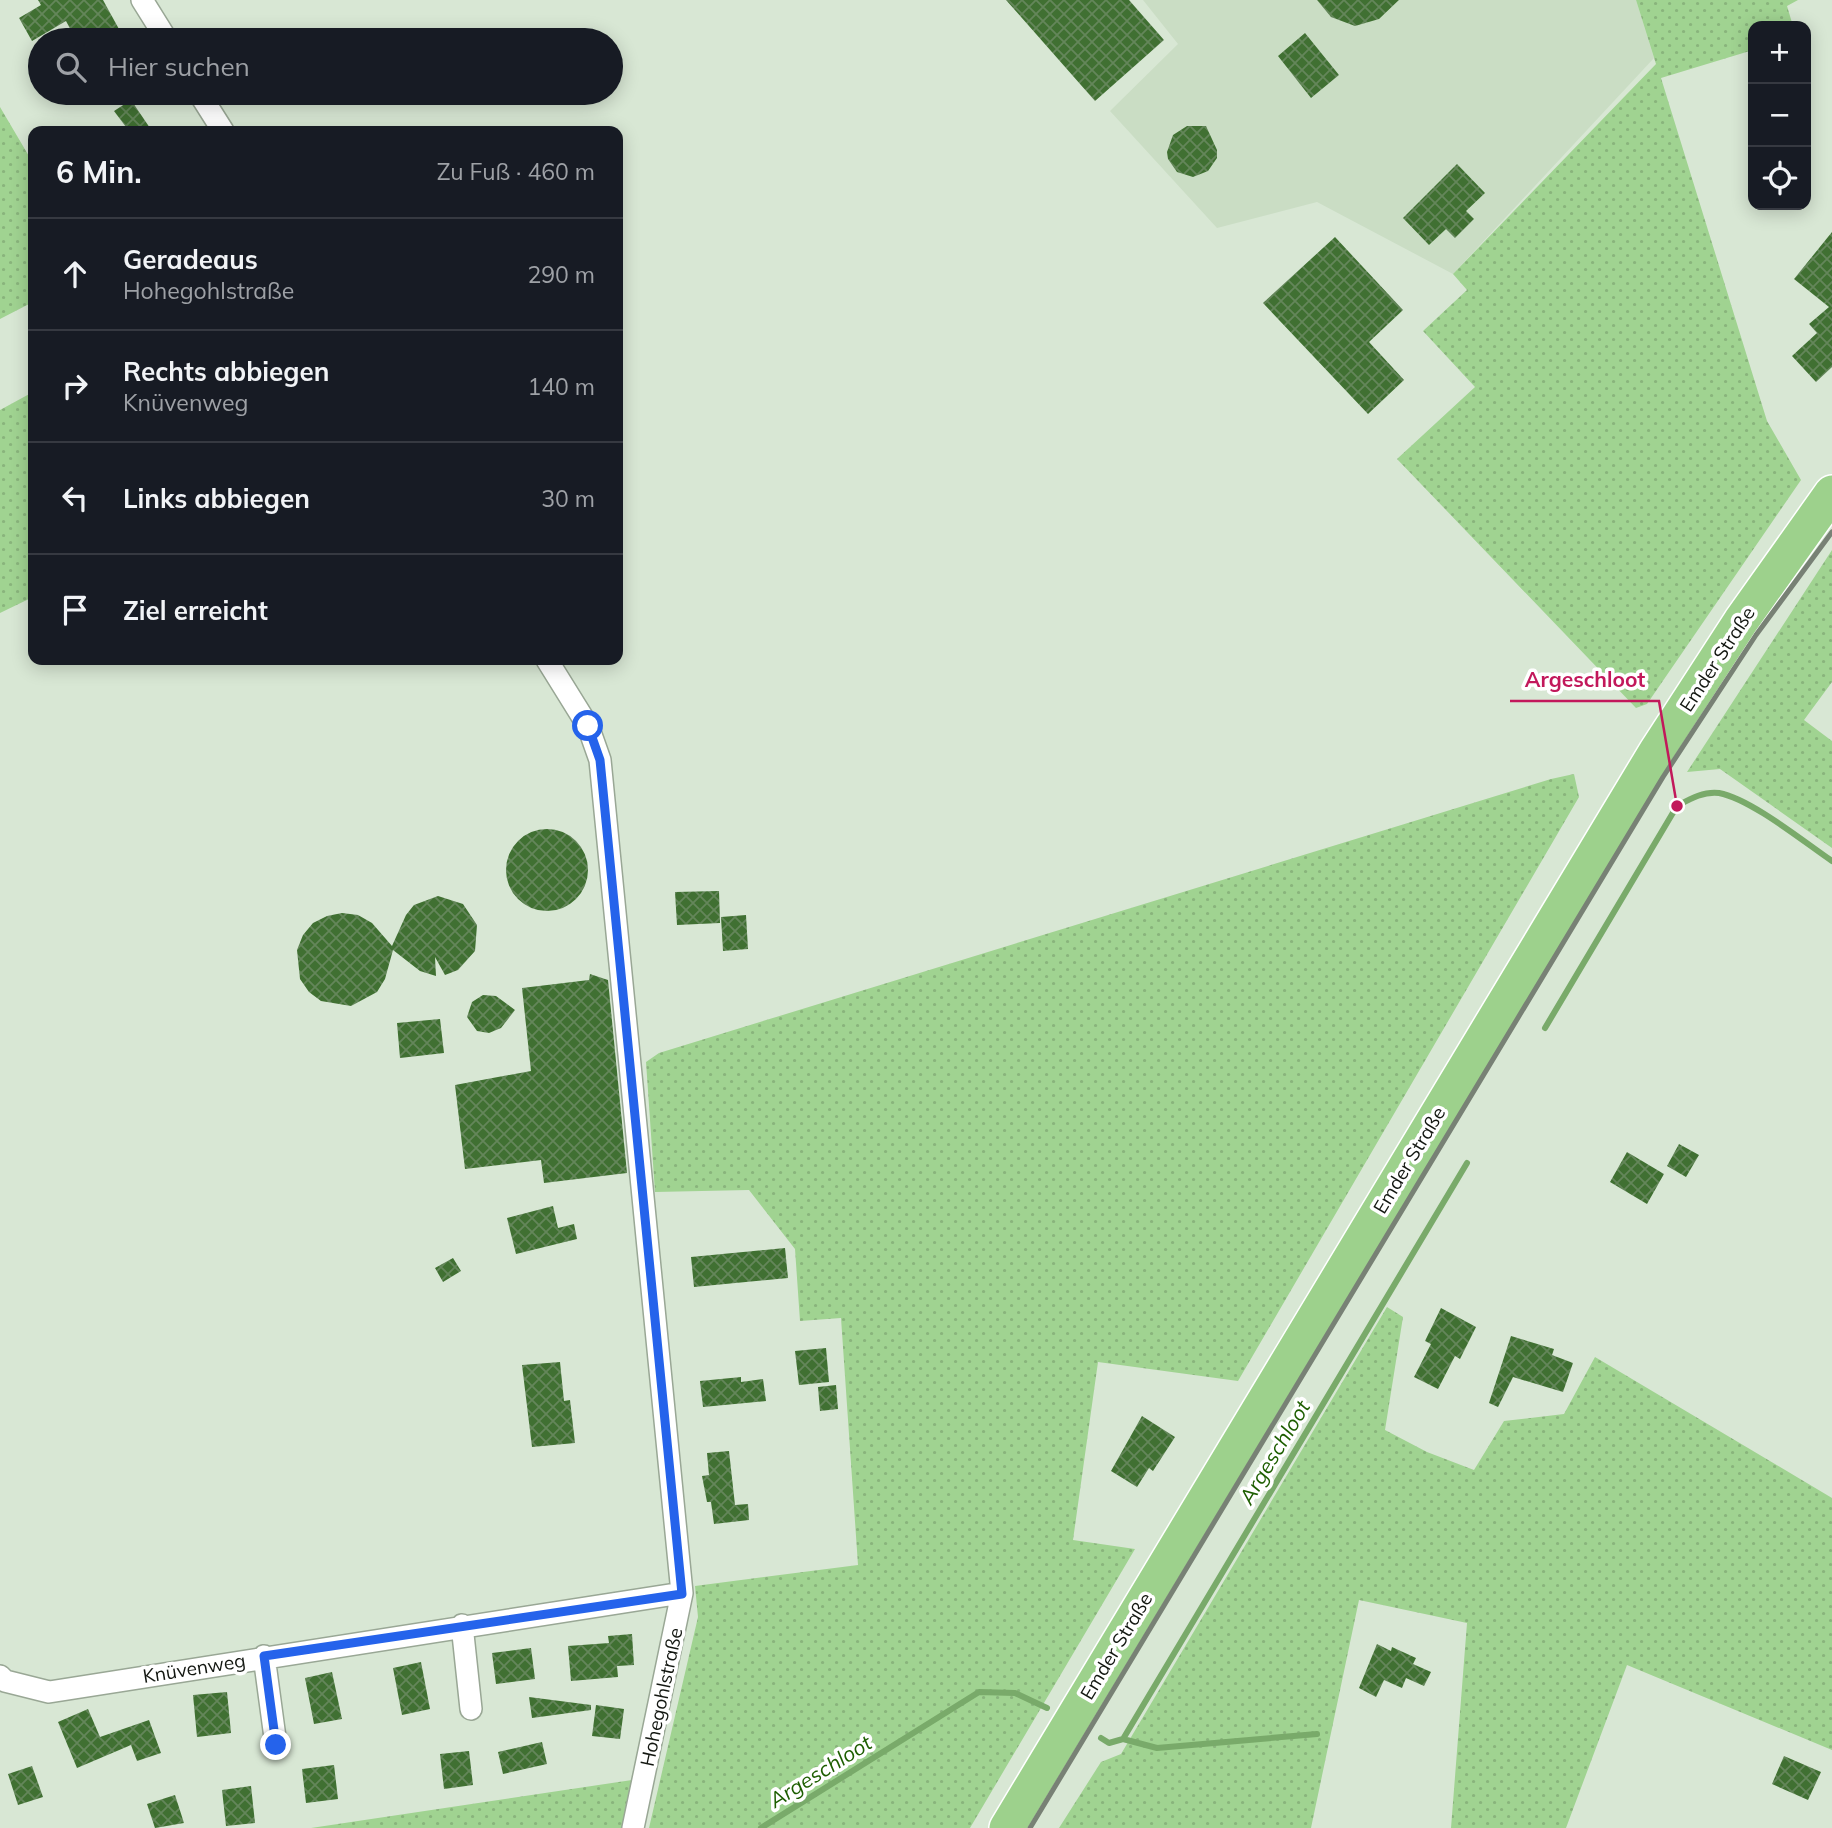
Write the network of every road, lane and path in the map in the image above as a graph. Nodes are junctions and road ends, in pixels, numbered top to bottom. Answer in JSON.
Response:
{"nodes":[{"id":1,"x":142,"y":0,"type":"edge"},
{"id":2,"x":160,"y":28,"type":"edge"},
{"id":3,"x":207,"y":105,"type":"edge"},
{"id":4,"x":220,"y":126,"type":"edge"},
{"id":5,"x":1829,"y":497,"type":"edge"},
{"id":6,"x":550,"y":665,"type":"edge"},
{"id":7,"x":682,"y":1594,"type":"junction"},
{"id":8,"x":462,"y":1625,"type":"junction"},
{"id":9,"x":264,"y":1656,"type":"junction"},
{"id":10,"x":0,"y":1676,"type":"edge"},
{"id":11,"x":471,"y":1709,"type":"dead end"},
{"id":12,"x":276,"y":1745,"type":"dead end"},
{"id":13,"x":633,"y":1828,"type":"edge"},
{"id":14,"x":1007,"y":1828,"type":"edge"}],
"edges":[{"from":1,"to":2,"type":"street"},
{"from":3,"to":4,"type":"street"},
{"from":5,"to":14,"type":"main road","name":"Emder Straße"},
{"from":6,"to":7,"type":"street","name":"Hohegohlstraße"},
{"from":7,"to":8,"type":"street","name":"Knüvenweg"},
{"from":7,"to":13,"type":"street","name":"Hohegohlstraße"},
{"from":8,"to":9,"type":"street","name":"Knüvenweg"},
{"from":8,"to":11,"type":"street"},
{"from":9,"to":10,"type":"street","name":"Knüvenweg"},
{"from":9,"to":12,"type":"street"}]}
